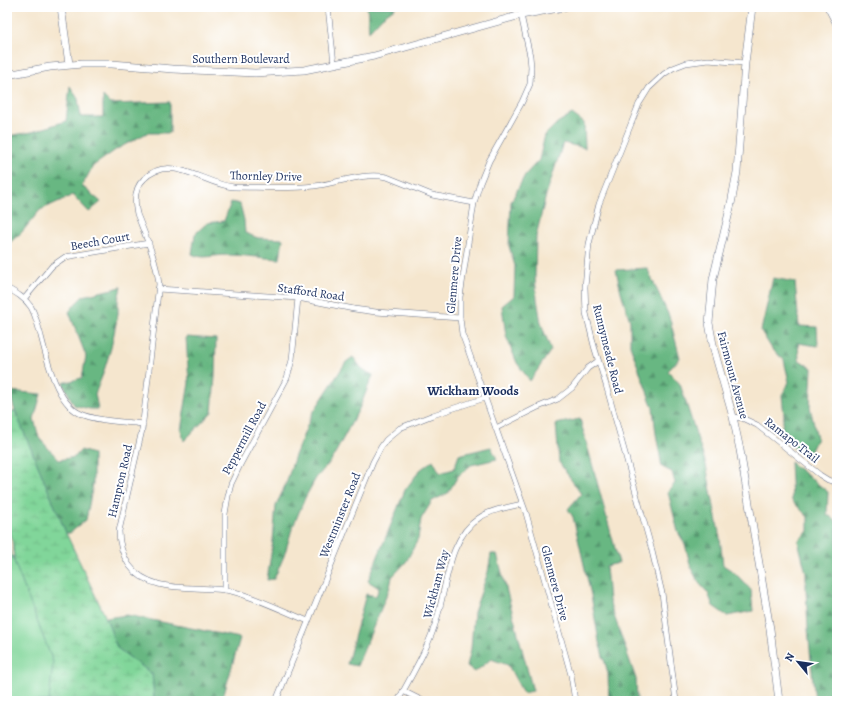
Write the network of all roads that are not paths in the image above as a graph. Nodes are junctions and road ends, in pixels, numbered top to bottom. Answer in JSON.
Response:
{"nodes":[{"id":1,"x":61,"y":7,"type":"edge"},
{"id":2,"x":328,"y":7,"type":"edge"},
{"id":3,"x":564,"y":7,"type":"edge"},
{"id":4,"x":752,"y":7,"type":"edge"},
{"id":5,"x":827,"y":7,"type":"edge"},
{"id":6,"x":521,"y":15,"type":"junction"},
{"id":7,"x":837,"y":26,"type":"edge"},
{"id":8,"x":745,"y":63,"type":"junction"},
{"id":9,"x":69,"y":64,"type":"junction"},
{"id":10,"x":334,"y":64,"type":"junction"},
{"id":11,"x":7,"y":75,"type":"edge"},
{"id":12,"x":474,"y":204,"type":"junction"},
{"id":13,"x":149,"y":243,"type":"junction"},
{"id":14,"x":7,"y":288,"type":"edge"},
{"id":15,"x":158,"y":289,"type":"junction"},
{"id":16,"x":298,"y":298,"type":"junction"},
{"id":17,"x":24,"y":299,"type":"junction"},
{"id":18,"x":460,"y":318,"type":"junction"},
{"id":19,"x":598,"y":361,"type":"junction"},
{"id":20,"x":485,"y":398,"type":"junction"},
{"id":21,"x":733,"y":417,"type":"junction"},
{"id":22,"x":143,"y":424,"type":"junction"},
{"id":23,"x":496,"y":428,"type":"junction"},
{"id":24,"x":837,"y":483,"type":"edge"},
{"id":25,"x":522,"y":504,"type":"junction"},
{"id":26,"x":225,"y":590,"type":"junction"},
{"id":27,"x":308,"y":620,"type":"junction"},
{"id":28,"x":404,"y":691,"type":"junction"},
{"id":29,"x":276,"y":701,"type":"edge"},
{"id":30,"x":398,"y":701,"type":"edge"},
{"id":31,"x":423,"y":701,"type":"edge"},
{"id":32,"x":575,"y":701,"type":"edge"},
{"id":33,"x":676,"y":701,"type":"edge"},
{"id":34,"x":779,"y":701,"type":"edge"}],
"edges":[{"from":1,"to":9,"type":"main road"},
{"from":2,"to":10,"type":"street"},
{"from":3,"to":6,"type":"main road","name":"Southern Boulevard"},
{"from":4,"to":8,"type":"main road","name":"Fairmount Avenue"},
{"from":5,"to":7,"type":"street"},
{"from":6,"to":10,"type":"main road","name":"Southern Boulevard"},
{"from":6,"to":12,"type":"street","name":"Glenmere Drive"},
{"from":8,"to":19,"type":"street","name":"Runnymeade Road"},
{"from":8,"to":21,"type":"main road","name":"Fairmount Avenue"},
{"from":9,"to":10,"type":"main road","name":"Southern Boulevard"},
{"from":9,"to":11,"type":"main road","name":"Southern Boulevard"},
{"from":12,"to":13,"type":"street","name":"Thornley Drive"},
{"from":12,"to":18,"type":"street","name":"Glenmere Drive"},
{"from":13,"to":15,"type":"street","name":"Thornley Drive"},
{"from":13,"to":17,"type":"street","name":"Beech Court"},
{"from":14,"to":17,"type":"street"},
{"from":15,"to":16,"type":"street","name":"Stafford Road"},
{"from":15,"to":22,"type":"street","name":"Thornley Drive"},
{"from":16,"to":18,"type":"street","name":"Stafford Road"},
{"from":16,"to":26,"type":"street","name":"Peppermill Road"},
{"from":17,"to":22,"type":"street"},
{"from":18,"to":20,"type":"street","name":"Glenmere Drive"},
{"from":19,"to":23,"type":"street"},
{"from":19,"to":33,"type":"street","name":"Runnymeade Road"},
{"from":20,"to":23,"type":"street","name":"Glenmere Drive"},
{"from":20,"to":27,"type":"street","name":"Westminster Road"},
{"from":21,"to":24,"type":"street","name":"Ramapo Trail"},
{"from":21,"to":34,"type":"main road","name":"Fairmount Avenue"},
{"from":22,"to":26,"type":"street","name":"Hampton Road"},
{"from":23,"to":25,"type":"street","name":"Glenmere Drive"},
{"from":25,"to":28,"type":"street","name":"Wickham Way"},
{"from":25,"to":32,"type":"street","name":"Glenmere Drive"},
{"from":26,"to":27,"type":"street","name":"Hampton Road"},
{"from":27,"to":29,"type":"street","name":"Westminster Road"},
{"from":28,"to":30,"type":"street","name":"Wickham Way"},
{"from":28,"to":31,"type":"street"}]}
